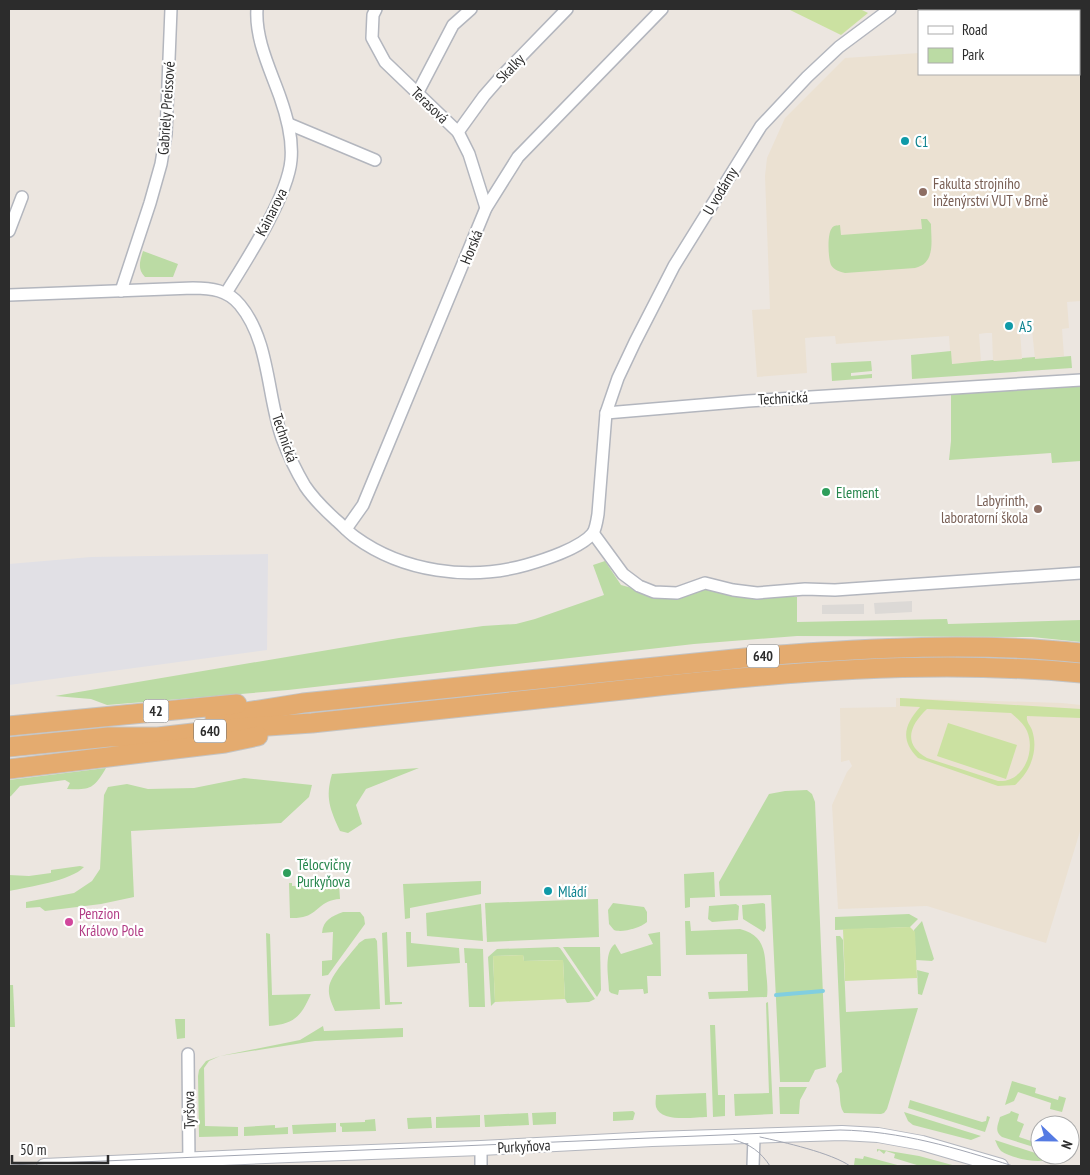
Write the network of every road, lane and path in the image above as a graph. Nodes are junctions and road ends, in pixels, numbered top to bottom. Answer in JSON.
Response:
{"nodes":[{"id":1,"x":172,"y":9,"type":"edge"},
{"id":2,"x":256,"y":9,"type":"edge"},
{"id":3,"x":376,"y":9,"type":"edge"},
{"id":4,"x":471,"y":9,"type":"edge"},
{"id":5,"x":567,"y":9,"type":"edge"},
{"id":6,"x":662,"y":9,"type":"edge"},
{"id":7,"x":890,"y":9,"type":"edge"},
{"id":8,"x":418,"y":92,"type":"junction"},
{"id":9,"x":289,"y":124,"type":"junction"},
{"id":10,"x":458,"y":132,"type":"junction"},
{"id":11,"x":375,"y":160,"type":"dead end"},
{"id":12,"x":22,"y":197,"type":"dead end"},
{"id":13,"x":486,"y":208,"type":"junction"},
{"id":14,"x":9,"y":231,"type":"edge"},
{"id":15,"x":120,"y":291,"type":"junction"},
{"id":16,"x":226,"y":293,"type":"junction"},
{"id":17,"x":9,"y":295,"type":"edge"},
{"id":18,"x":1081,"y":380,"type":"edge"},
{"id":19,"x":606,"y":413,"type":"junction"},
{"id":20,"x":346,"y":529,"type":"junction"},
{"id":21,"x":593,"y":533,"type":"junction"},
{"id":22,"x":1081,"y":573,"type":"edge"},
{"id":23,"x":1081,"y":653,"type":"edge"},
{"id":24,"x":1081,"y":672,"type":"edge"},
{"id":25,"x":303,"y":703,"type":"junction"},
{"id":26,"x":312,"y":723,"type":"junction"},
{"id":27,"x":9,"y":726,"type":"edge"},
{"id":28,"x":108,"y":737,"type":"junction"},
{"id":29,"x":9,"y":747,"type":"edge"},
{"id":30,"x":9,"y":770,"type":"edge"},
{"id":31,"x":188,"y":1054,"type":"dead end"},
{"id":32,"x":754,"y":1137,"type":"junction"},
{"id":33,"x":481,"y":1148,"type":"junction"},
{"id":34,"x":189,"y":1163,"type":"edge"},
{"id":35,"x":44,"y":1166,"type":"edge"},
{"id":36,"x":481,"y":1166,"type":"edge"},
{"id":37,"x":754,"y":1166,"type":"edge"},
{"id":38,"x":1001,"y":1166,"type":"edge"}],
"edges":[{"from":1,"to":15,"type":"street","name":"Gabriely Preissové"},
{"from":2,"to":9,"type":"street","name":"Kainarova"},
{"from":3,"to":8,"type":"street","name":"Terasová"},
{"from":4,"to":8,"type":"street"},
{"from":5,"to":10,"type":"street","name":"Skalky"},
{"from":6,"to":13,"type":"street","name":"Horská"},
{"from":7,"to":19,"type":"street","name":"U vodárny"},
{"from":8,"to":10,"type":"street","name":"Terasová"},
{"from":9,"to":11,"type":"street"},
{"from":9,"to":16,"type":"street","name":"Kainarova"},
{"from":10,"to":13,"type":"street","name":"Terasová"},
{"from":12,"to":14,"type":"street"},
{"from":13,"to":20,"type":"street","name":"Horská"},
{"from":15,"to":16,"type":"street"},
{"from":15,"to":17,"type":"street"},
{"from":16,"to":20,"type":"street","name":"Technická"},
{"from":18,"to":19,"type":"street","name":"Technická"},
{"from":19,"to":21,"type":"street"},
{"from":20,"to":21,"type":"street","name":"Technická"},
{"from":21,"to":22,"type":"street"},
{"from":23,"to":25,"type":"highway","number":"640"},
{"from":24,"to":26,"type":"highway","number":"640"},
{"from":25,"to":27,"type":"highway","number":"42"},
{"from":25,"to":28,"type":"highway","number":"640"},
{"from":26,"to":28,"type":"highway","number":"640"},
{"from":26,"to":30,"type":"highway"},
{"from":28,"to":29,"type":"highway","number":"640"},
{"from":31,"to":34,"type":"street","name":"Tyršova"},
{"from":32,"to":33,"type":"street","name":"Purkyňova"},
{"from":32,"to":37,"type":"street"},
{"from":32,"to":38,"type":"street","name":"Purkyňova"},
{"from":33,"to":34,"type":"street","name":"Purkyňova"},
{"from":33,"to":36,"type":"street"},
{"from":34,"to":35,"type":"street","name":"Purkyňova"}]}
